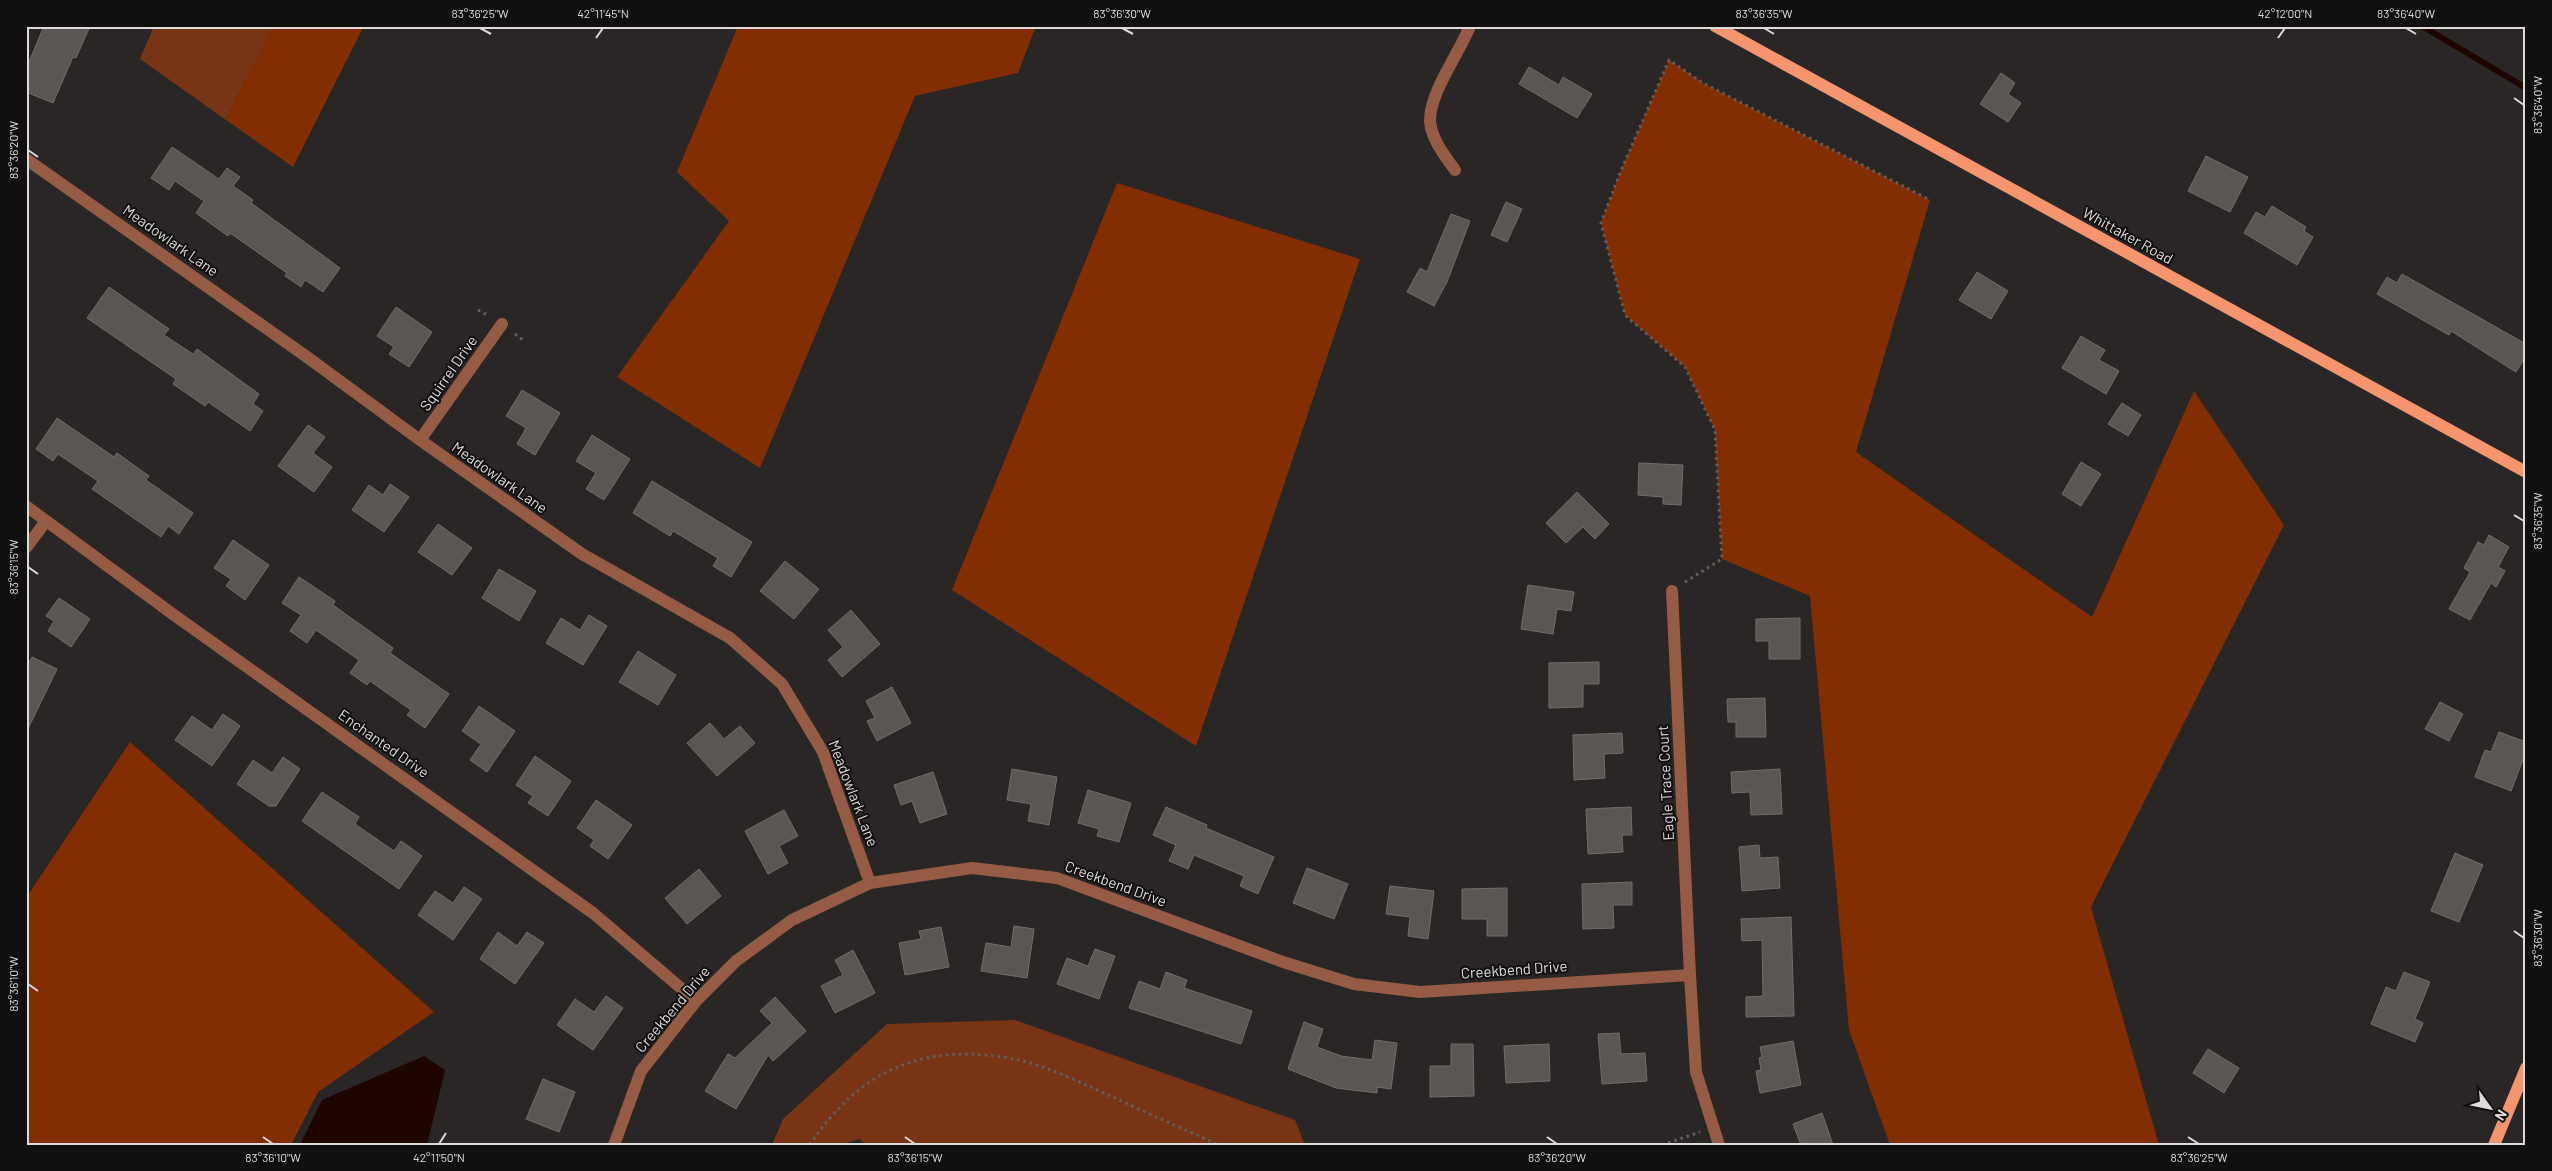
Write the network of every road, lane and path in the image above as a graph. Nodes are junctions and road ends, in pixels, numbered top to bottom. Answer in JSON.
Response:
{"nodes":[{"id":1,"x":1470,"y":26,"type":"edge"},
{"id":2,"x":1715,"y":26,"type":"edge"},
{"id":3,"x":26,"y":159,"type":"edge"},
{"id":4,"x":1455,"y":170,"type":"dead end"},
{"id":5,"x":1930,"y":200,"type":"dead end"},
{"id":6,"x":502,"y":324,"type":"dead end"},
{"id":7,"x":420,"y":440,"type":"junction"},
{"id":8,"x":2526,"y":472,"type":"edge"},
{"id":9,"x":26,"y":506,"type":"edge"},
{"id":10,"x":46,"y":521,"type":"junction"},
{"id":11,"x":26,"y":548,"type":"edge"},
{"id":12,"x":1672,"y":591,"type":"joint"},
{"id":13,"x":870,"y":883,"type":"junction"},
{"id":14,"x":1690,"y":975,"type":"junction"},
{"id":15,"x":696,"y":1000,"type":"junction"},
{"id":16,"x":2526,"y":1068,"type":"edge"},
{"id":17,"x":1712,"y":1128,"type":"junction"},
{"id":18,"x":614,"y":1145,"type":"edge"},
{"id":19,"x":810,"y":1145,"type":"edge"},
{"id":20,"x":1219,"y":1145,"type":"edge"},
{"id":21,"x":1662,"y":1145,"type":"edge"},
{"id":22,"x":1719,"y":1145,"type":"edge"},
{"id":23,"x":2494,"y":1145,"type":"edge"}],
"edges":[{"from":1,"to":4,"type":"street"},
{"from":2,"to":8,"type":"main road","name":"Whittaker Road"},
{"from":3,"to":7,"type":"street","name":"Meadowlark Lane"},
{"from":5,"to":12,"type":"path"},
{"from":6,"to":7,"type":"street","name":"Squirrel Drive"},
{"from":7,"to":13,"type":"street","name":"Meadowlark Lane"},
{"from":9,"to":10,"type":"street","name":"Enchanted Drive"},
{"from":10,"to":11,"type":"street"},
{"from":10,"to":15,"type":"street","name":"Enchanted Drive"},
{"from":12,"to":14,"type":"street","name":"Eagle Trace Court"},
{"from":13,"to":14,"type":"street","name":"Creekbend Drive"},
{"from":13,"to":15,"type":"street","name":"Creekbend Drive"},
{"from":14,"to":17,"type":"street","name":"Eagle Trace Court"},
{"from":15,"to":18,"type":"street","name":"Creekbend Drive"},
{"from":16,"to":23,"type":"main road"},
{"from":17,"to":21,"type":"path"},
{"from":17,"to":22,"type":"street","name":"Eagle Trace Court"},
{"from":19,"to":20,"type":"path"}]}
